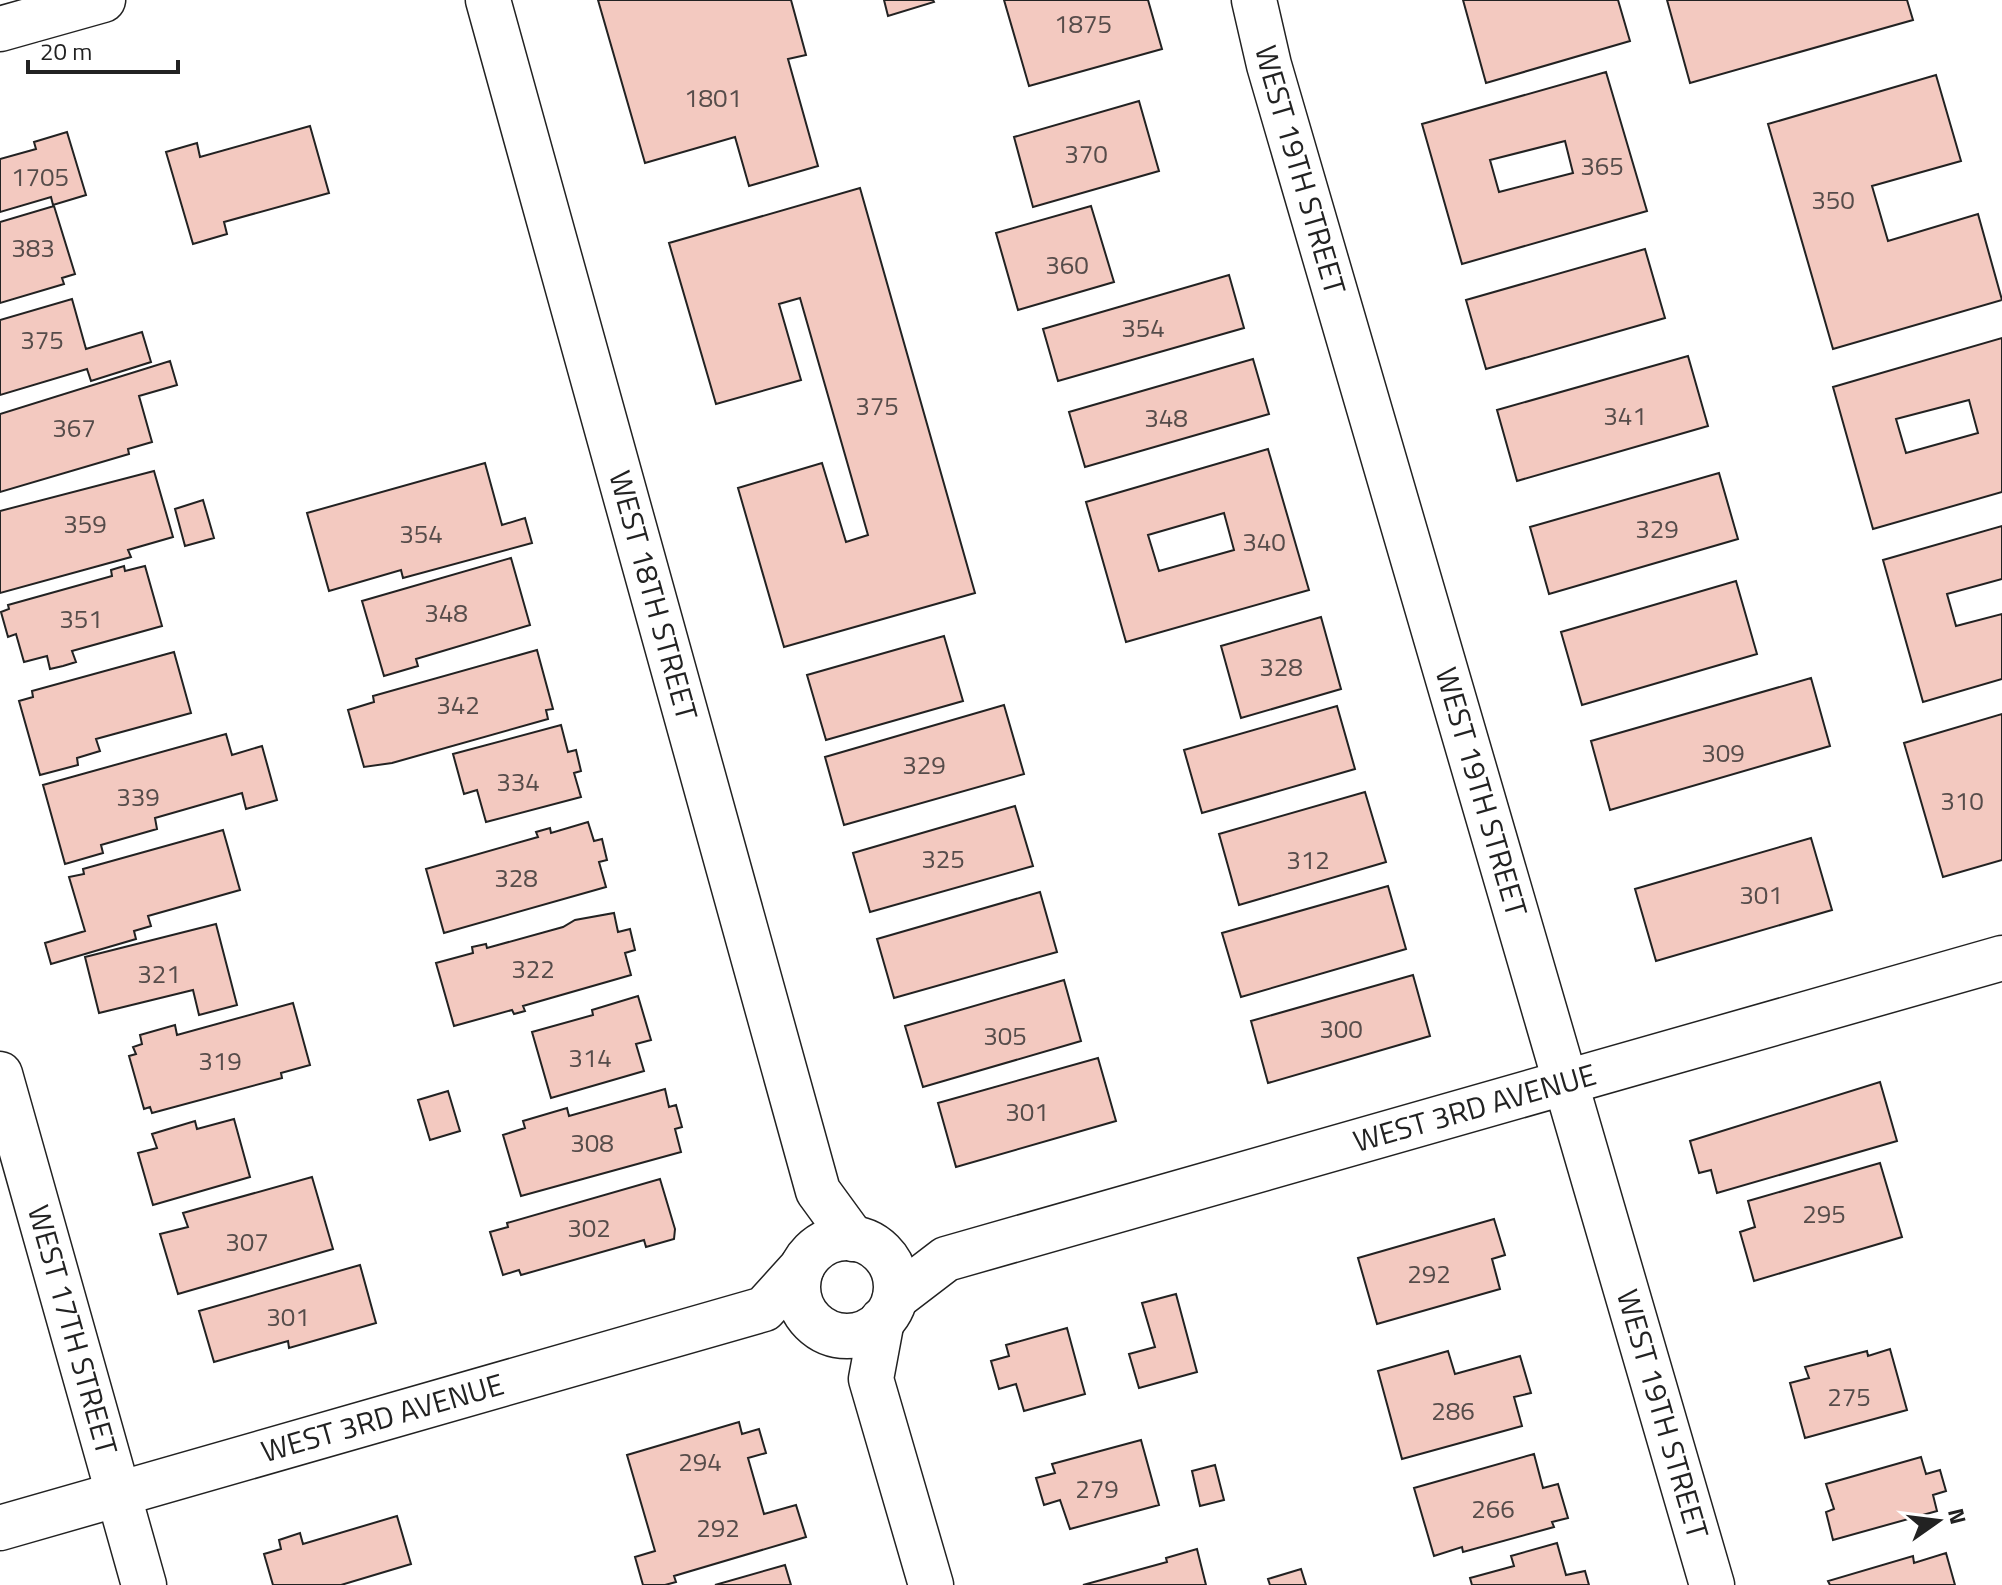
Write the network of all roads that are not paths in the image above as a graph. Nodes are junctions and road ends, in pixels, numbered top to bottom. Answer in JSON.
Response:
{"nodes":[{"id":1,"x":103,"y":0,"type":"edge"},
{"id":2,"x":488,"y":0,"type":"edge"},
{"id":3,"x":1254,"y":0,"type":"edge"},
{"id":4,"x":0,"y":29,"type":"edge"},
{"id":5,"x":2002,"y":958,"type":"edge"},
{"id":6,"x":0,"y":1074,"type":"edge"},
{"id":7,"x":1567,"y":1083,"type":"junction"},
{"id":8,"x":818,"y":1191,"type":"junction"},
{"id":9,"x":867,"y":1245,"type":"junction"},
{"id":10,"x":946,"y":1259,"type":"junction"},
{"id":11,"x":806,"y":1260,"type":"junction"},
{"id":12,"x":764,"y":1309,"type":"junction"},
{"id":13,"x":888,"y":1309,"type":"junction"},
{"id":14,"x":822,"y":1328,"type":"junction"},
{"id":15,"x":871,"y":1379,"type":"junction"},
{"id":16,"x":117,"y":1494,"type":"junction"},
{"id":17,"x":0,"y":1528,"type":"edge"},
{"id":18,"x":144,"y":1585,"type":"edge"},
{"id":19,"x":931,"y":1585,"type":"edge"},
{"id":20,"x":1712,"y":1585,"type":"edge"}],
"edges":[{"from":1,"to":4,"type":"street"},
{"from":2,"to":8,"type":"street","name":"WEST 18TH STREET"},
{"from":3,"to":7,"type":"street","name":"WEST 19TH STREET"},
{"from":5,"to":7,"type":"street","name":"WEST 3RD AVENUE"},
{"from":6,"to":16,"type":"street","name":"WEST 17TH STREET"},
{"from":7,"to":10,"type":"street","name":"WEST 3RD AVENUE"},
{"from":7,"to":20,"type":"street","name":"WEST 19TH STREET"},
{"from":8,"to":9,"type":"street","name":"WEST 18TH STREET"},
{"from":8,"to":11,"type":"street","name":"WEST 18TH STREET"},
{"from":9,"to":10,"type":"street","name":"WEST 3RD AVENUE"},
{"from":9,"to":11,"type":"street"},
{"from":9,"to":13,"type":"street"},
{"from":10,"to":13,"type":"street","name":"WEST 3RD AVENUE"},
{"from":11,"to":12,"type":"street"},
{"from":11,"to":14,"type":"street"},
{"from":12,"to":14,"type":"street"},
{"from":12,"to":16,"type":"street","name":"WEST 3RD AVENUE"},
{"from":13,"to":14,"type":"street"},
{"from":13,"to":15,"type":"street"},
{"from":14,"to":15,"type":"street"},
{"from":15,"to":19,"type":"street"},
{"from":16,"to":17,"type":"street","name":"WEST 3RD AVENUE"},
{"from":16,"to":18,"type":"street","name":"WEST 17TH STREET"}]}
